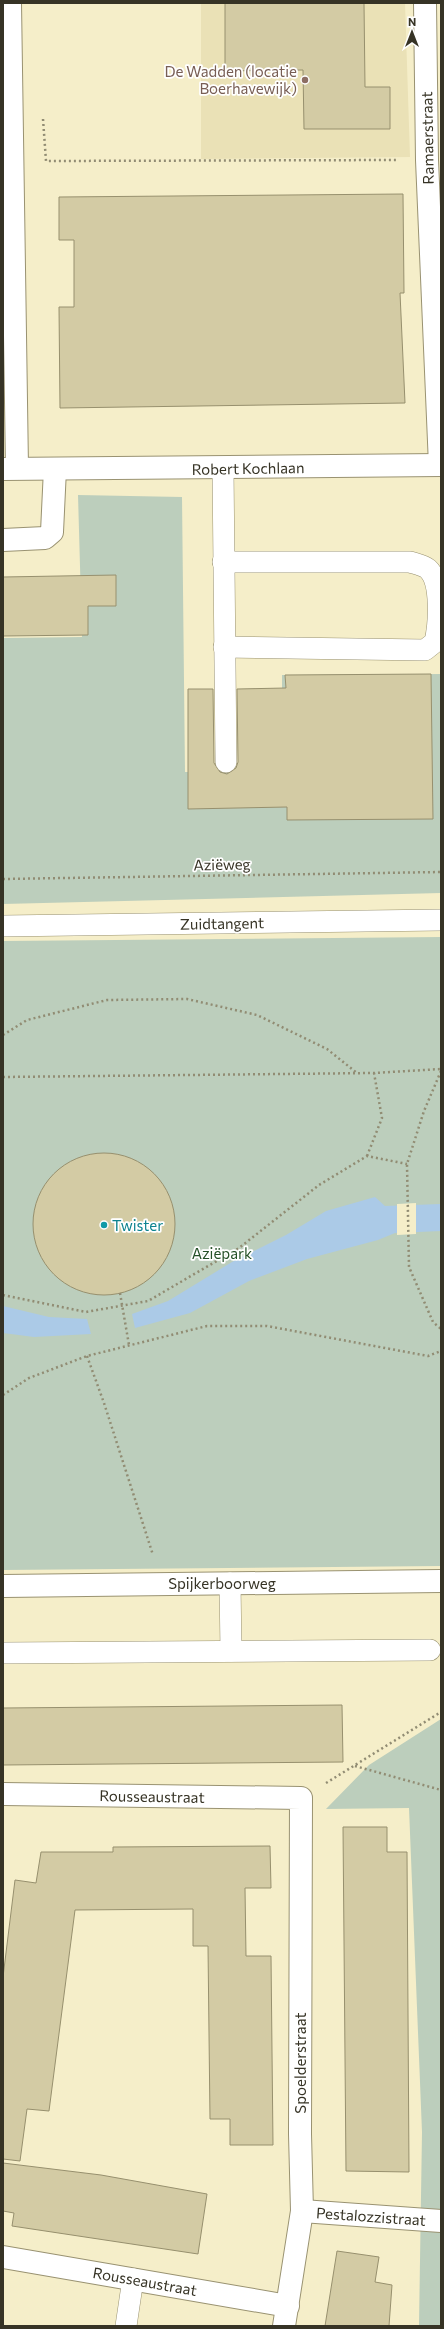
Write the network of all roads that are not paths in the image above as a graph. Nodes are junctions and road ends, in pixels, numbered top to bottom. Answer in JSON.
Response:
{"nodes":[{"id":1,"x":10,"y":3,"type":"edge"},
{"id":2,"x":425,"y":3,"type":"edge"},
{"id":3,"x":435,"y":194,"type":"edge"},
{"id":4,"x":441,"y":465,"type":"edge"},
{"id":5,"x":10,"y":468,"type":"edge"},
{"id":6,"x":223,"y":468,"type":"junction"},
{"id":7,"x":56,"y":469,"type":"junction"},
{"id":8,"x":3,"y":540,"type":"edge"},
{"id":9,"x":223,"y":562,"type":"junction"},
{"id":10,"x":224,"y":647,"type":"junction"},
{"id":11,"x":226,"y":762,"type":"dead end"},
{"id":12,"x":441,"y":920,"type":"edge"},
{"id":13,"x":3,"y":926,"type":"edge"},
{"id":14,"x":441,"y":1581,"type":"edge"},
{"id":15,"x":230,"y":1583,"type":"junction"},
{"id":16,"x":3,"y":1586,"type":"edge"},
{"id":17,"x":430,"y":1650,"type":"dead end"},
{"id":18,"x":231,"y":1651,"type":"junction"},
{"id":19,"x":3,"y":1653,"type":"edge"},
{"id":20,"x":3,"y":1794,"type":"edge"},
{"id":21,"x":301,"y":1798,"type":"joint"},
{"id":22,"x":302,"y":2211,"type":"junction"},
{"id":23,"x":441,"y":2221,"type":"edge"},
{"id":24,"x":3,"y":2257,"type":"edge"},
{"id":25,"x":133,"y":2279,"type":"junction"},
{"id":26,"x":286,"y":2316,"type":"edge"},
{"id":27,"x":126,"y":2326,"type":"edge"}],
"edges":[{"from":1,"to":5,"type":"street"},
{"from":2,"to":3,"type":"street","name":"Ramaerstraat"},
{"from":3,"to":4,"type":"street","name":"Ramaerstraat"},
{"from":4,"to":6,"type":"street","name":"Robert Kochlaan"},
{"from":5,"to":7,"type":"street","name":"Robert Kochlaan"},
{"from":6,"to":7,"type":"street","name":"Robert Kochlaan"},
{"from":6,"to":9,"type":"lane"},
{"from":7,"to":8,"type":"street"},
{"from":9,"to":10,"type":"lane"},
{"from":9,"to":10,"type":"lane"},
{"from":10,"to":11,"type":"lane"},
{"from":12,"to":13,"type":"lane","name":"Zuidtangent"},
{"from":14,"to":15,"type":"street","name":"Spijkerboorweg"},
{"from":15,"to":16,"type":"street","name":"Spijkerboorweg"},
{"from":15,"to":18,"type":"lane"},
{"from":17,"to":18,"type":"lane"},
{"from":18,"to":19,"type":"lane"},
{"from":20,"to":21,"type":"street","name":"Rousseaustraat"},
{"from":21,"to":22,"type":"street","name":"Spoelderstraat"},
{"from":22,"to":23,"type":"street","name":"Pestalozzistraat"},
{"from":22,"to":26,"type":"street","name":"Spoelderstraat"},
{"from":24,"to":25,"type":"street","name":"Rousseaustraat"},
{"from":25,"to":26,"type":"street","name":"Rousseaustraat"},
{"from":25,"to":27,"type":"lane"}]}
